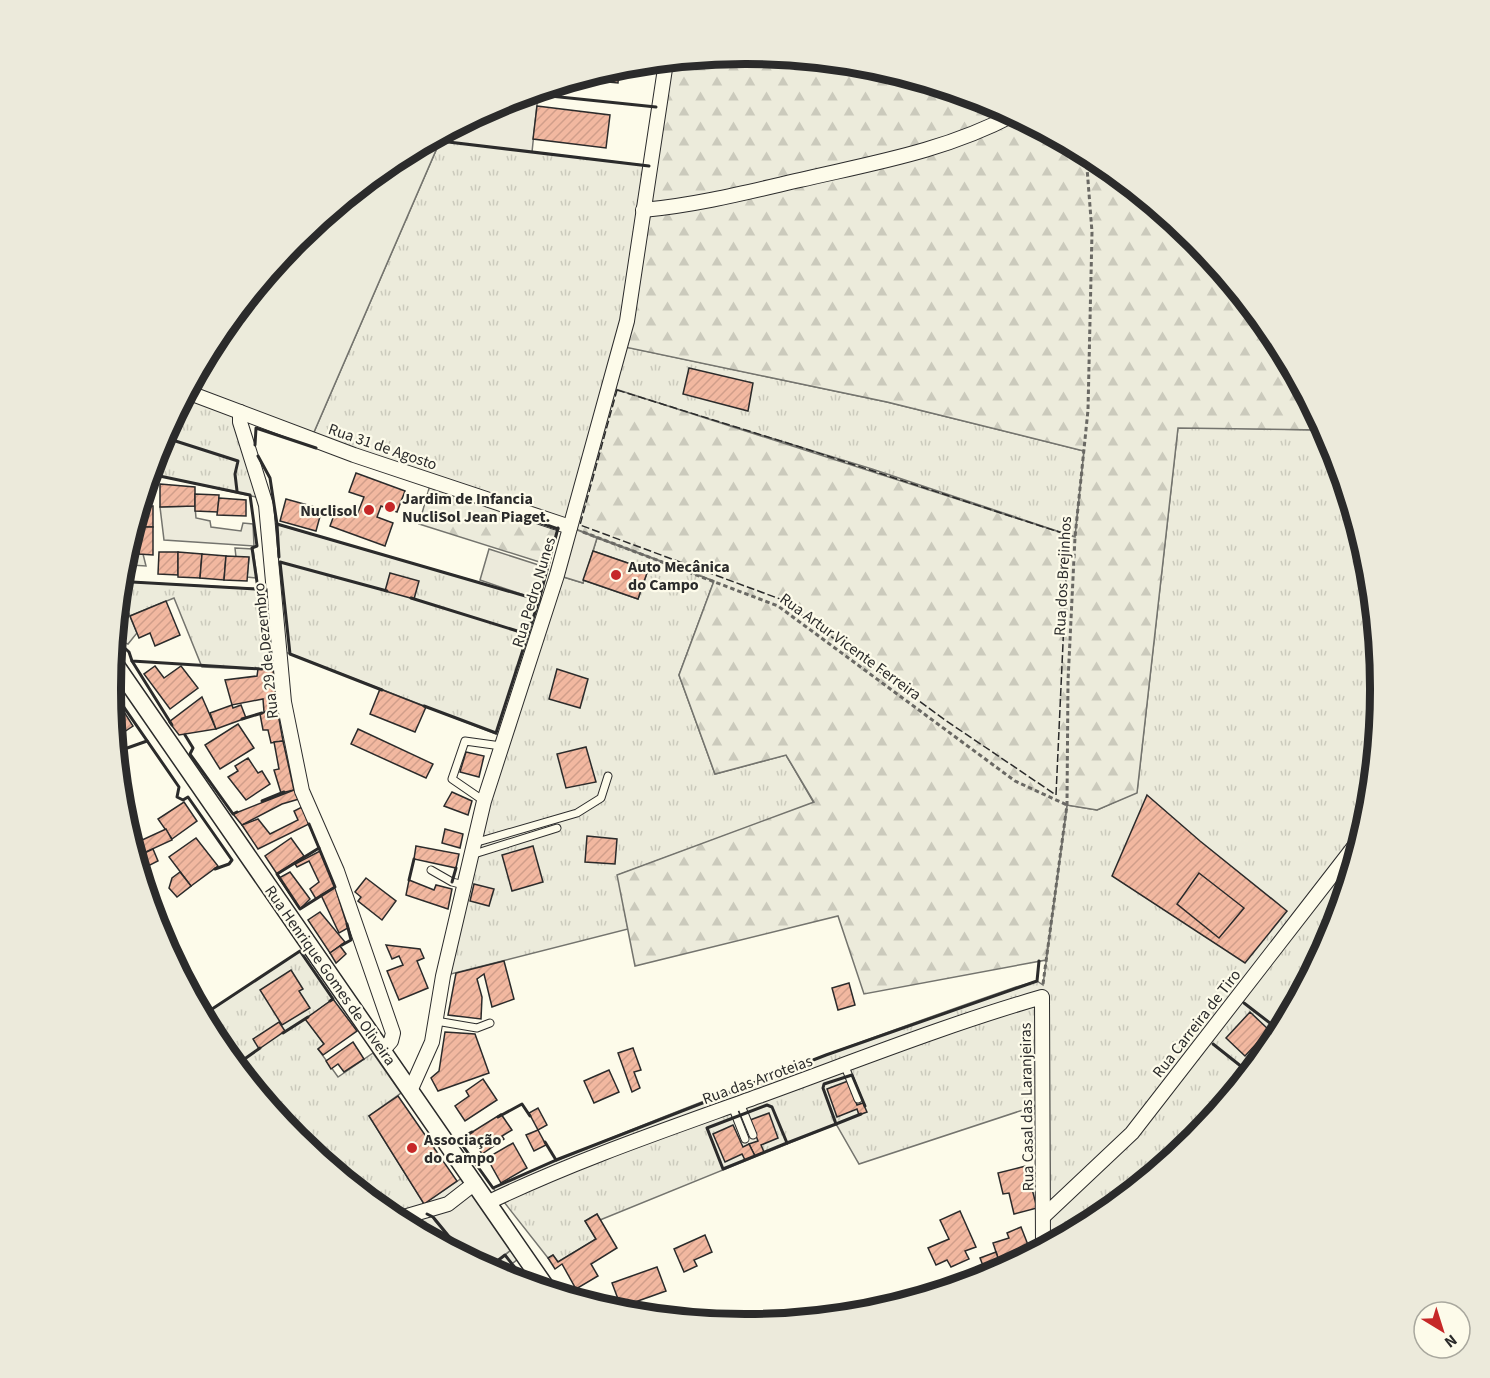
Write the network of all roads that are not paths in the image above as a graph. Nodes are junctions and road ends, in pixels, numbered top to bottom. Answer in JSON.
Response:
{"nodes":[{"id":1,"x":665,"y":70,"type":"edge"},
{"id":2,"x":1001,"y":120,"type":"edge"},
{"id":3,"x":643,"y":210,"type":"junction"},
{"id":4,"x":195,"y":395,"type":"edge"},
{"id":5,"x":240,"y":412,"type":"junction"},
{"id":6,"x":570,"y":527,"type":"junction"},
{"id":7,"x":121,"y":674,"type":"edge"},
{"id":8,"x":501,"y":746,"type":"junction"},
{"id":9,"x":608,"y":776,"type":"dead end"},
{"id":10,"x":484,"y":801,"type":"junction"},
{"id":11,"x":557,"y":828,"type":"dead end"},
{"id":12,"x":472,"y":849,"type":"junction"},
{"id":13,"x":1346,"y":857,"type":"edge"},
{"id":14,"x":431,"y":870,"type":"dead end"},
{"id":15,"x":464,"y":885,"type":"junction"},
{"id":16,"x":1042,"y":997,"type":"joint"},
{"id":17,"x":436,"y":1022,"type":"junction"},
{"id":18,"x":490,"y":1023,"type":"dead end"},
{"id":19,"x":383,"y":1050,"type":"junction"},
{"id":20,"x":844,"y":1064,"type":"junction"},
{"id":21,"x":411,"y":1089,"type":"junction"},
{"id":22,"x":858,"y":1099,"type":"dead end"},
{"id":23,"x":736,"y":1104,"type":"junction"},
{"id":24,"x":753,"y":1135,"type":"dead end"},
{"id":25,"x":745,"y":1139,"type":"dead end"},
{"id":26,"x":475,"y":1183,"type":"junction"},
{"id":27,"x":489,"y":1202,"type":"junction"},
{"id":28,"x":410,"y":1215,"type":"edge"},
{"id":29,"x":1044,"y":1216,"type":"junction"},
{"id":30,"x":1043,"y":1237,"type":"edge"},
{"id":31,"x":540,"y":1279,"type":"edge"}],
"edges":[{"from":1,"to":3,"type":"street","name":"Rua Pedro Nunes"},
{"from":2,"to":3,"type":"street"},
{"from":3,"to":6,"type":"street","name":"Rua Pedro Nunes"},
{"from":4,"to":5,"type":"street","name":"Rua 31 de Agosto"},
{"from":5,"to":6,"type":"street","name":"Rua 31 de Agosto"},
{"from":5,"to":19,"type":"street","name":"Rua 29 de Dezembro"},
{"from":6,"to":8,"type":"street","name":"Rua Pedro Nunes"},
{"from":7,"to":19,"type":"street","name":"Rua Henrique Gomes de Oliveira"},
{"from":8,"to":10,"type":"street","name":"Rua Pedro Nunes"},
{"from":8,"to":10,"type":"lane"},
{"from":9,"to":12,"type":"lane"},
{"from":10,"to":12,"type":"street","name":"Rua Pedro Nunes"},
{"from":11,"to":12,"type":"lane"},
{"from":12,"to":15,"type":"street","name":"Rua Pedro Nunes"},
{"from":13,"to":29,"type":"street","name":"Rua Carreira de Tiro"},
{"from":14,"to":15,"type":"lane"},
{"from":15,"to":17,"type":"street","name":"Rua Pedro Nunes"},
{"from":16,"to":20,"type":"street","name":"Rua das Arroteias"},
{"from":16,"to":29,"type":"street","name":"Rua Casal das Laranjeiras"},
{"from":17,"to":18,"type":"lane"},
{"from":17,"to":21,"type":"street","name":"Rua Pedro Nunes"},
{"from":19,"to":21,"type":"street","name":"Rua Henrique Gomes de Oliveira"},
{"from":20,"to":22,"type":"lane"},
{"from":20,"to":23,"type":"street","name":"Rua das Arroteias"},
{"from":21,"to":26,"type":"street","name":"Rua Henrique Gomes de Oliveira"},
{"from":23,"to":24,"type":"lane"},
{"from":23,"to":25,"type":"lane"},
{"from":23,"to":27,"type":"street","name":"Rua das Arroteias"},
{"from":26,"to":27,"type":"street","name":"Rua Henrique Gomes de Oliveira"},
{"from":26,"to":28,"type":"street"},
{"from":27,"to":31,"type":"street","name":"Rua Henrique Gomes de Oliveira"},
{"from":29,"to":30,"type":"street","name":"Rua Casal das Laranjeiras"}]}
